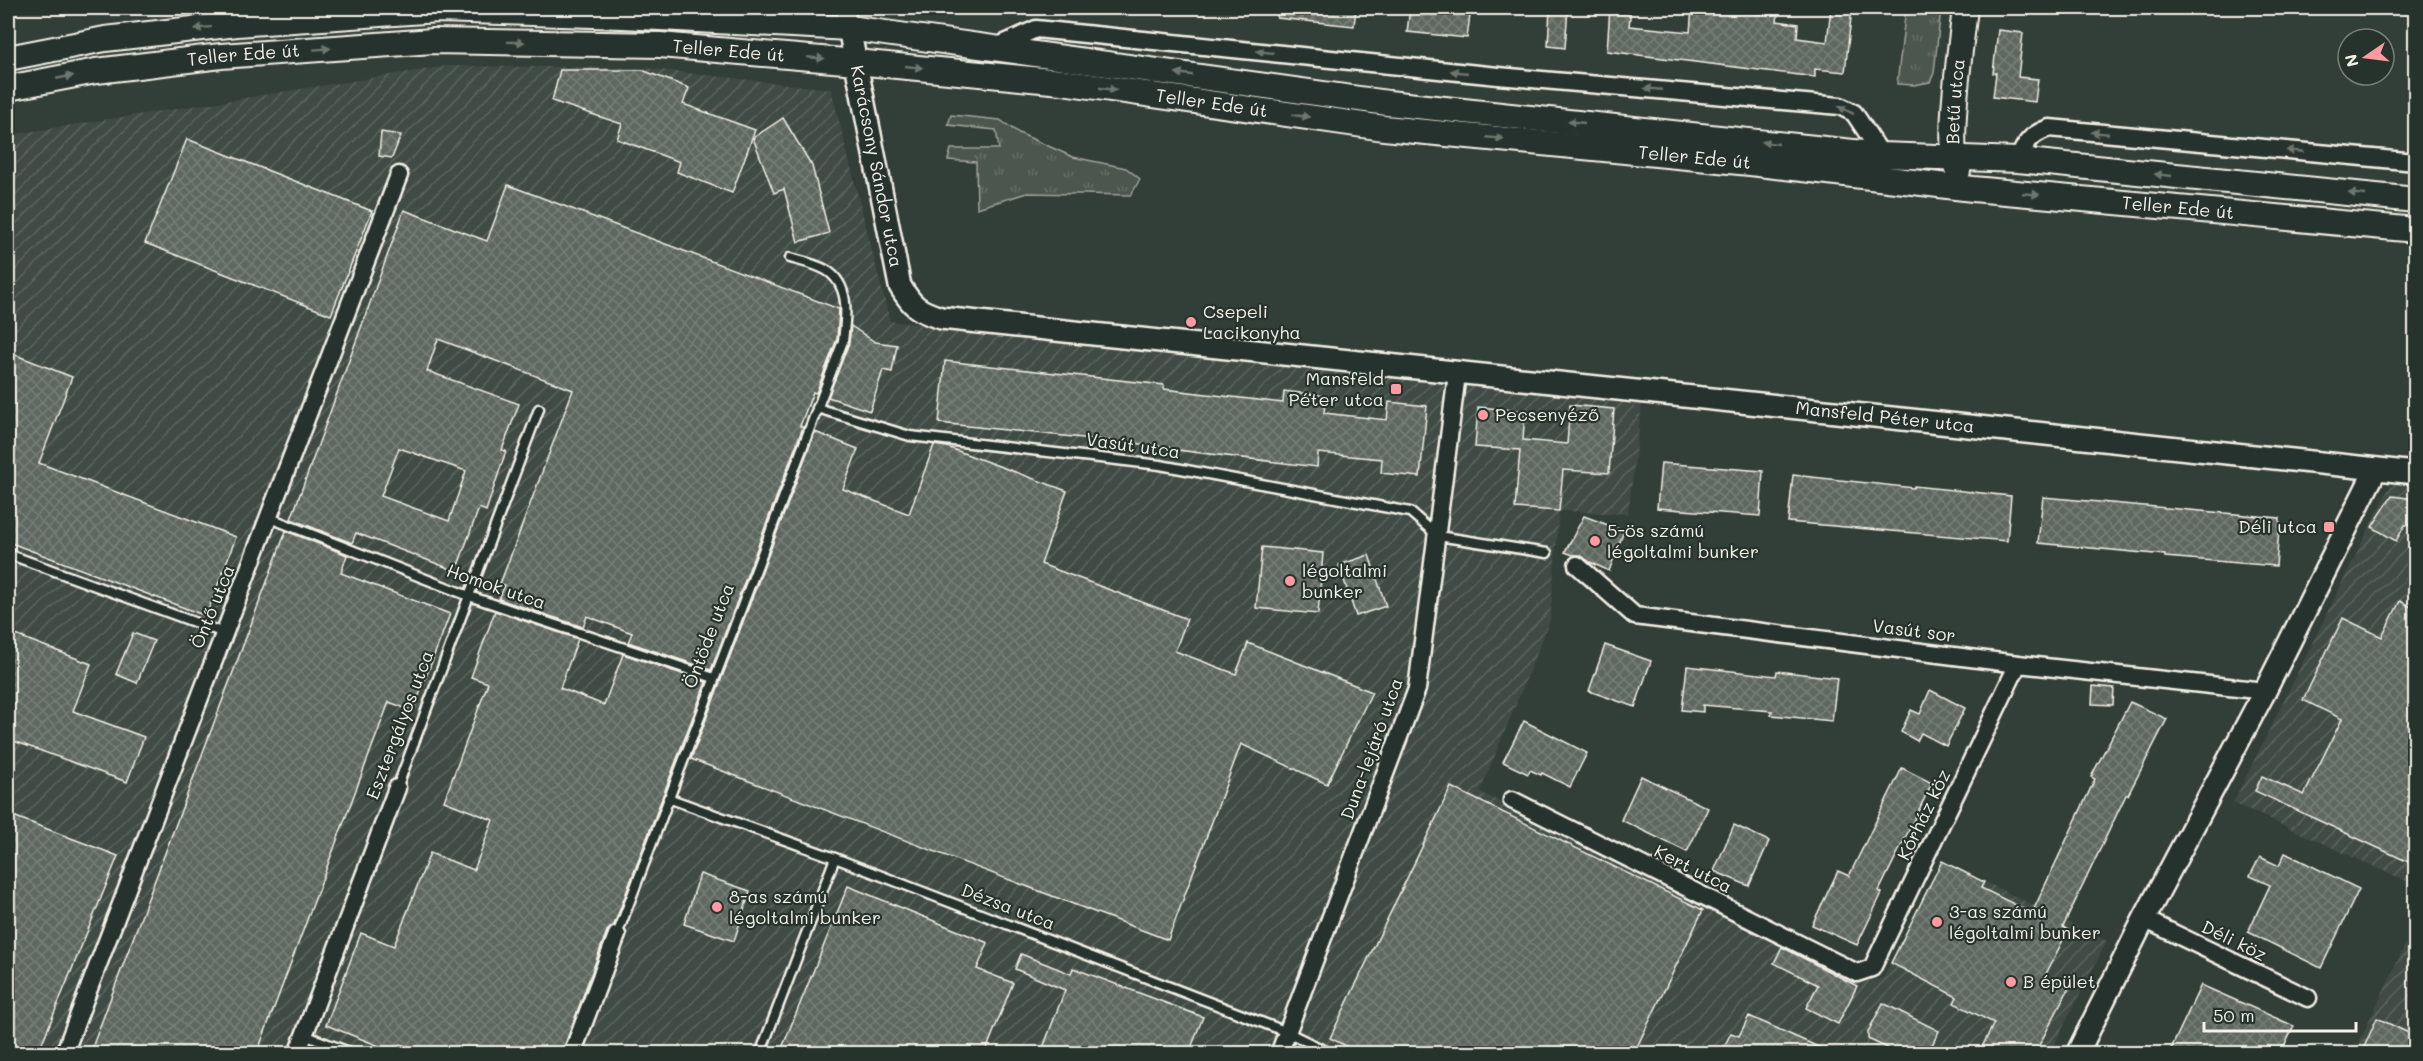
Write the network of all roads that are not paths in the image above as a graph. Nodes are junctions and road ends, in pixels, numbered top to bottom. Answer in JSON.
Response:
{"nodes":[{"id":1,"x":1965,"y":8,"type":"edge"},
{"id":2,"x":847,"y":18,"type":"edge"},
{"id":3,"x":993,"y":48,"type":"junction"},
{"id":4,"x":8,"y":58,"type":"edge"},
{"id":5,"x":856,"y":62,"type":"junction"},
{"id":6,"x":8,"y":88,"type":"edge"},
{"id":7,"x":1882,"y":154,"type":"junction"},
{"id":8,"x":1953,"y":157,"type":"junction"},
{"id":9,"x":2018,"y":160,"type":"junction"},
{"id":10,"x":2415,"y":162,"type":"edge"},
{"id":11,"x":399,"y":175,"type":"dead end"},
{"id":12,"x":1973,"y":189,"type":"junction"},
{"id":13,"x":2415,"y":200,"type":"edge"},
{"id":14,"x":2415,"y":230,"type":"edge"},
{"id":15,"x":790,"y":258,"type":"dead end"},
{"id":16,"x":927,"y":314,"type":"joint"},
{"id":17,"x":1457,"y":374,"type":"junction"},
{"id":18,"x":817,"y":408,"type":"junction"},
{"id":19,"x":539,"y":409,"type":"dead end"},
{"id":20,"x":2376,"y":469,"type":"junction"},
{"id":21,"x":2415,"y":473,"type":"edge"},
{"id":22,"x":270,"y":518,"type":"junction"},
{"id":23,"x":1438,"y":536,"type":"junction"},
{"id":24,"x":1548,"y":553,"type":"dead end"},
{"id":25,"x":8,"y":554,"type":"edge"},
{"id":26,"x":1577,"y":565,"type":"dead end"},
{"id":27,"x":469,"y":596,"type":"junction"},
{"id":28,"x":224,"y":633,"type":"junction"},
{"id":29,"x":2018,"y":664,"type":"junction"},
{"id":30,"x":714,"y":678,"type":"junction"},
{"id":31,"x":2265,"y":692,"type":"junction"},
{"id":32,"x":397,"y":788,"type":"joint"},
{"id":33,"x":668,"y":798,"type":"junction"},
{"id":34,"x":1512,"y":800,"type":"dead end"},
{"id":35,"x":835,"y":858,"type":"junction"},
{"id":36,"x":2144,"y":919,"type":"junction"},
{"id":37,"x":617,"y":935,"type":"joint"},
{"id":38,"x":1857,"y":973,"type":"joint"},
{"id":39,"x":2308,"y":998,"type":"dead end"},
{"id":40,"x":1287,"y":1032,"type":"junction"},
{"id":41,"x":304,"y":1035,"type":"junction"},
{"id":42,"x":64,"y":1053,"type":"edge"},
{"id":43,"x":297,"y":1053,"type":"edge"},
{"id":44,"x":355,"y":1053,"type":"edge"},
{"id":45,"x":572,"y":1053,"type":"edge"},
{"id":46,"x":760,"y":1053,"type":"edge"},
{"id":47,"x":1279,"y":1053,"type":"edge"},
{"id":48,"x":1332,"y":1053,"type":"edge"},
{"id":49,"x":2077,"y":1053,"type":"edge"}],
"edges":[{"from":1,"to":8,"type":"main road","name":"Betű utca"},
{"from":2,"to":3,"type":"main road","name":"Teller Ede út"},
{"from":2,"to":4,"type":"main road","name":"Teller Ede út","one_way":true},
{"from":2,"to":5,"type":"street","name":"Karácsony Sándor utca"},
{"from":7,"to":3,"type":"main road","name":"Teller Ede út","one_way":true},
{"from":7,"to":3,"type":"street","one_way":true},
{"from":6,"to":5,"type":"main road","name":"Teller Ede út","one_way":true},
{"from":5,"to":12,"type":"main road","name":"Teller Ede út","one_way":true},
{"from":5,"to":16,"type":"street","name":"Karácsony Sándor utca"},
{"from":7,"to":8,"type":"main road","name":"Teller Ede út"},
{"from":8,"to":9,"type":"main road","name":"Teller Ede út"},
{"from":8,"to":12,"type":"main road","name":"Betű utca"},
{"from":10,"to":9,"type":"street","one_way":true},
{"from":13,"to":9,"type":"main road","name":"Teller Ede út","one_way":true},
{"from":11,"to":22,"type":"street","name":"Öntő utca"},
{"from":12,"to":14,"type":"main road","name":"Teller Ede út","one_way":true},
{"from":15,"to":18,"type":"lane","name":"Öntöde utca"},
{"from":16,"to":17,"type":"street","name":"Mansfeld Péter utca"},
{"from":17,"to":20,"type":"street","name":"Mansfeld Péter utca"},
{"from":17,"to":23,"type":"street","name":"Duna-lejáró utca"},
{"from":18,"to":23,"type":"lane","name":"Vasút utca"},
{"from":18,"to":30,"type":"lane","name":"Öntöde utca"},
{"from":19,"to":27,"type":"lane","name":"Esztergályos utca"},
{"from":20,"to":21,"type":"street","name":"Mansfeld Péter utca"},
{"from":20,"to":31,"type":"street"},
{"from":22,"to":27,"type":"lane","name":"Homok utca"},
{"from":22,"to":28,"type":"street","name":"Öntő utca"},
{"from":23,"to":24,"type":"lane"},
{"from":23,"to":40,"type":"street","name":"Duna-lejáró utca"},
{"from":25,"to":28,"type":"lane"},
{"from":26,"to":29,"type":"street","name":"Vasút sor"},
{"from":27,"to":30,"type":"lane","name":"Homok utca"},
{"from":27,"to":32,"type":"lane","name":"Esztergályos utca"},
{"from":28,"to":42,"type":"street","name":"Öntő utca"},
{"from":29,"to":31,"type":"street","name":"Vasút sor"},
{"from":29,"to":38,"type":"street","name":"Kórház köz"},
{"from":30,"to":33,"type":"lane","name":"Öntöde utca"},
{"from":31,"to":36,"type":"street"},
{"from":32,"to":41,"type":"street","name":"Esztergályos utca"},
{"from":33,"to":35,"type":"lane","name":"Dézsa utca"},
{"from":33,"to":37,"type":"lane","name":"Öntöde utca"},
{"from":34,"to":38,"type":"street","name":"Kert utca"},
{"from":35,"to":40,"type":"lane","name":"Dézsa utca"},
{"from":35,"to":46,"type":"lane"},
{"from":36,"to":39,"type":"street","name":"Déli köz"},
{"from":36,"to":49,"type":"street"},
{"from":37,"to":45,"type":"street","name":"Öntöde utca"},
{"from":40,"to":47,"type":"street","name":"Duna-lejáró utca"},
{"from":40,"to":48,"type":"lane","name":"Dézsa utca"},
{"from":41,"to":43,"type":"street","name":"Esztergályos utca"},
{"from":41,"to":44,"type":"lane"}]}
